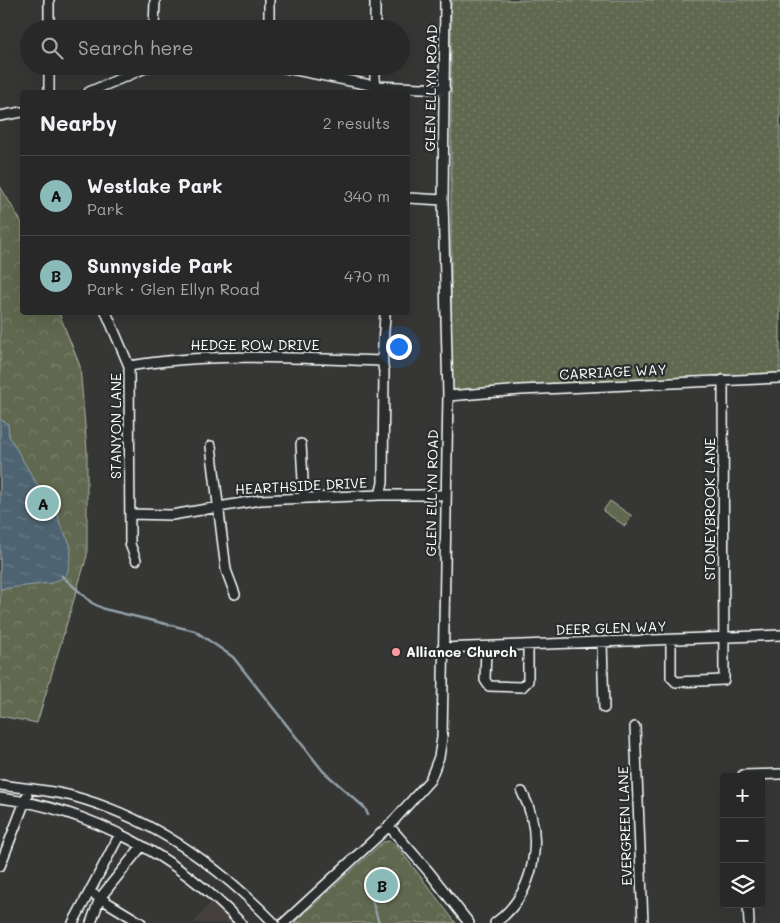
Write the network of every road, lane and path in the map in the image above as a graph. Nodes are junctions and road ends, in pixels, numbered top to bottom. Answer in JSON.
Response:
{"nodes":[{"id":1,"x":49,"y":0,"type":"edge"},
{"id":2,"x":155,"y":0,"type":"edge"},
{"id":3,"x":270,"y":0,"type":"edge"},
{"id":4,"x":375,"y":0,"type":"edge"},
{"id":5,"x":445,"y":0,"type":"edge"},
{"id":6,"x":49,"y":20,"type":"edge"},
{"id":7,"x":154,"y":20,"type":"edge"},
{"id":8,"x":269,"y":20,"type":"edge"},
{"id":9,"x":375,"y":20,"type":"edge"},
{"id":10,"x":49,"y":75,"type":"edge"},
{"id":11,"x":129,"y":75,"type":"edge"},
{"id":12,"x":321,"y":75,"type":"edge"},
{"id":13,"x":375,"y":75,"type":"edge"},
{"id":14,"x":375,"y":86,"type":"junction"},
{"id":15,"x":445,"y":89,"type":"junction"},
{"id":16,"x":49,"y":90,"type":"edge"},
{"id":17,"x":94,"y":90,"type":"edge"},
{"id":18,"x":20,"y":112,"type":"edge"},
{"id":19,"x":0,"y":116,"type":"edge"},
{"id":20,"x":410,"y":198,"type":"edge"},
{"id":21,"x":443,"y":200,"type":"junction"},
{"id":22,"x":107,"y":315,"type":"edge"},
{"id":23,"x":385,"y":315,"type":"edge"},
{"id":24,"x":381,"y":360,"type":"junction"},
{"id":25,"x":129,"y":366,"type":"junction"},
{"id":26,"x":780,"y":378,"type":"edge"},
{"id":27,"x":723,"y":380,"type":"junction"},
{"id":28,"x":448,"y":396,"type":"junction"},
{"id":29,"x":301,"y":444,"type":"dead end"},
{"id":30,"x":211,"y":446,"type":"dead end"},
{"id":31,"x":380,"y":495,"type":"junction"},
{"id":32,"x":445,"y":495,"type":"junction"},
{"id":33,"x":304,"y":498,"type":"junction"},
{"id":34,"x":218,"y":506,"type":"junction"},
{"id":35,"x":130,"y":514,"type":"junction"},
{"id":36,"x":136,"y":560,"type":"dead end"},
{"id":37,"x":235,"y":594,"type":"dead end"},
{"id":38,"x":780,"y":636,"type":"edge"},
{"id":39,"x":724,"y":638,"type":"junction"},
{"id":40,"x":671,"y":640,"type":"junction"},
{"id":41,"x":602,"y":643,"type":"junction"},
{"id":42,"x":528,"y":646,"type":"junction"},
{"id":43,"x":486,"y":647,"type":"junction"},
{"id":44,"x":442,"y":648,"type":"junction"},
{"id":45,"x":604,"y":708,"type":"dead end"},
{"id":46,"x":635,"y":727,"type":"dead end"},
{"id":47,"x":765,"y":774,"type":"edge"},
{"id":48,"x":780,"y":774,"type":"edge"},
{"id":49,"x":0,"y":786,"type":"edge"},
{"id":50,"x":30,"y":789,"type":"junction"},
{"id":51,"x":522,"y":792,"type":"dead end"},
{"id":52,"x":0,"y":798,"type":"edge"},
{"id":53,"x":25,"y":801,"type":"junction"},
{"id":54,"x":389,"y":826,"type":"junction"},
{"id":55,"x":120,"y":834,"type":"junction"},
{"id":56,"x":141,"y":847,"type":"junction"},
{"id":57,"x":0,"y":866,"type":"edge"},
{"id":58,"x":88,"y":892,"type":"junction"},
{"id":59,"x":100,"y":898,"type":"junction"},
{"id":60,"x":748,"y":908,"type":"edge"},
{"id":61,"x":73,"y":923,"type":"edge"},
{"id":62,"x":91,"y":923,"type":"edge"},
{"id":63,"x":141,"y":923,"type":"edge"},
{"id":64,"x":241,"y":923,"type":"edge"},
{"id":65,"x":274,"y":923,"type":"edge"},
{"id":66,"x":284,"y":923,"type":"edge"},
{"id":67,"x":469,"y":923,"type":"edge"},
{"id":68,"x":495,"y":923,"type":"edge"},
{"id":69,"x":643,"y":923,"type":"edge"},
{"id":70,"x":749,"y":923,"type":"edge"}],
"edges":[{"from":1,"to":6,"type":"street"},
{"from":2,"to":7,"type":"street"},
{"from":3,"to":8,"type":"street"},
{"from":4,"to":9,"type":"street"},
{"from":5,"to":15,"type":"street","name":"GLEN ELLYN ROAD"},
{"from":10,"to":16,"type":"street"},
{"from":11,"to":17,"type":"street"},
{"from":12,"to":14,"type":"street"},
{"from":13,"to":14,"type":"street"},
{"from":14,"to":15,"type":"street"},
{"from":15,"to":21,"type":"street","name":"GLEN ELLYN ROAD"},
{"from":18,"to":19,"type":"street"},
{"from":20,"to":21,"type":"street"},
{"from":21,"to":28,"type":"street","name":"GLEN ELLYN ROAD"},
{"from":22,"to":25,"type":"street","name":"STANYON LANE"},
{"from":23,"to":24,"type":"street"},
{"from":24,"to":25,"type":"street","name":"HEDGE ROW DRIVE"},
{"from":24,"to":31,"type":"street"},
{"from":25,"to":35,"type":"street","name":"STANYON LANE"},
{"from":26,"to":27,"type":"street","name":"CARRIAGE WAY"},
{"from":27,"to":28,"type":"street","name":"CARRIAGE WAY"},
{"from":27,"to":39,"type":"street","name":"STONEYBROOK LANE"},
{"from":28,"to":32,"type":"street","name":"GLEN ELLYN ROAD"},
{"from":29,"to":33,"type":"street"},
{"from":30,"to":34,"type":"street"},
{"from":31,"to":32,"type":"street","name":"HEARTHSIDE DRIVE"},
{"from":31,"to":33,"type":"street","name":"HEARTHSIDE DRIVE"},
{"from":32,"to":44,"type":"street","name":"GLEN ELLYN ROAD"},
{"from":33,"to":34,"type":"street","name":"HEARTHSIDE DRIVE"},
{"from":34,"to":35,"type":"street","name":"HEARTHSIDE DRIVE"},
{"from":34,"to":37,"type":"street"},
{"from":35,"to":36,"type":"street","name":"STANYON LANE"},
{"from":38,"to":39,"type":"street","name":"DEER GLEN WAY"},
{"from":39,"to":40,"type":"street","name":"DEER GLEN WAY"},
{"from":39,"to":40,"type":"street","name":"STONEYBROOK LANE"},
{"from":40,"to":41,"type":"street","name":"DEER GLEN WAY"},
{"from":41,"to":42,"type":"street","name":"DEER GLEN WAY"},
{"from":41,"to":45,"type":"street"},
{"from":42,"to":43,"type":"street","name":"DEER GLEN WAY"},
{"from":42,"to":43,"type":"street"},
{"from":43,"to":44,"type":"street","name":"DEER GLEN WAY"},
{"from":44,"to":54,"type":"street","name":"GLEN ELLYN ROAD"},
{"from":46,"to":69,"type":"street","name":"EVERGREEN LANE"},
{"from":47,"to":48,"type":"street"},
{"from":49,"to":50,"type":"street"},
{"from":50,"to":53,"type":"street"},
{"from":50,"to":65,"type":"street"},
{"from":51,"to":68,"type":"street"},
{"from":52,"to":53,"type":"street"},
{"from":53,"to":55,"type":"street"},
{"from":53,"to":57,"type":"street"},
{"from":54,"to":66,"type":"street","name":"GLEN ELLYN ROAD"},
{"from":54,"to":67,"type":"street"},
{"from":55,"to":56,"type":"street"},
{"from":55,"to":58,"type":"street"},
{"from":56,"to":59,"type":"street"},
{"from":56,"to":64,"type":"street"},
{"from":58,"to":59,"type":"street"},
{"from":58,"to":61,"type":"street"},
{"from":59,"to":62,"type":"street"},
{"from":59,"to":63,"type":"street"},
{"from":60,"to":70,"type":"street"}]}
